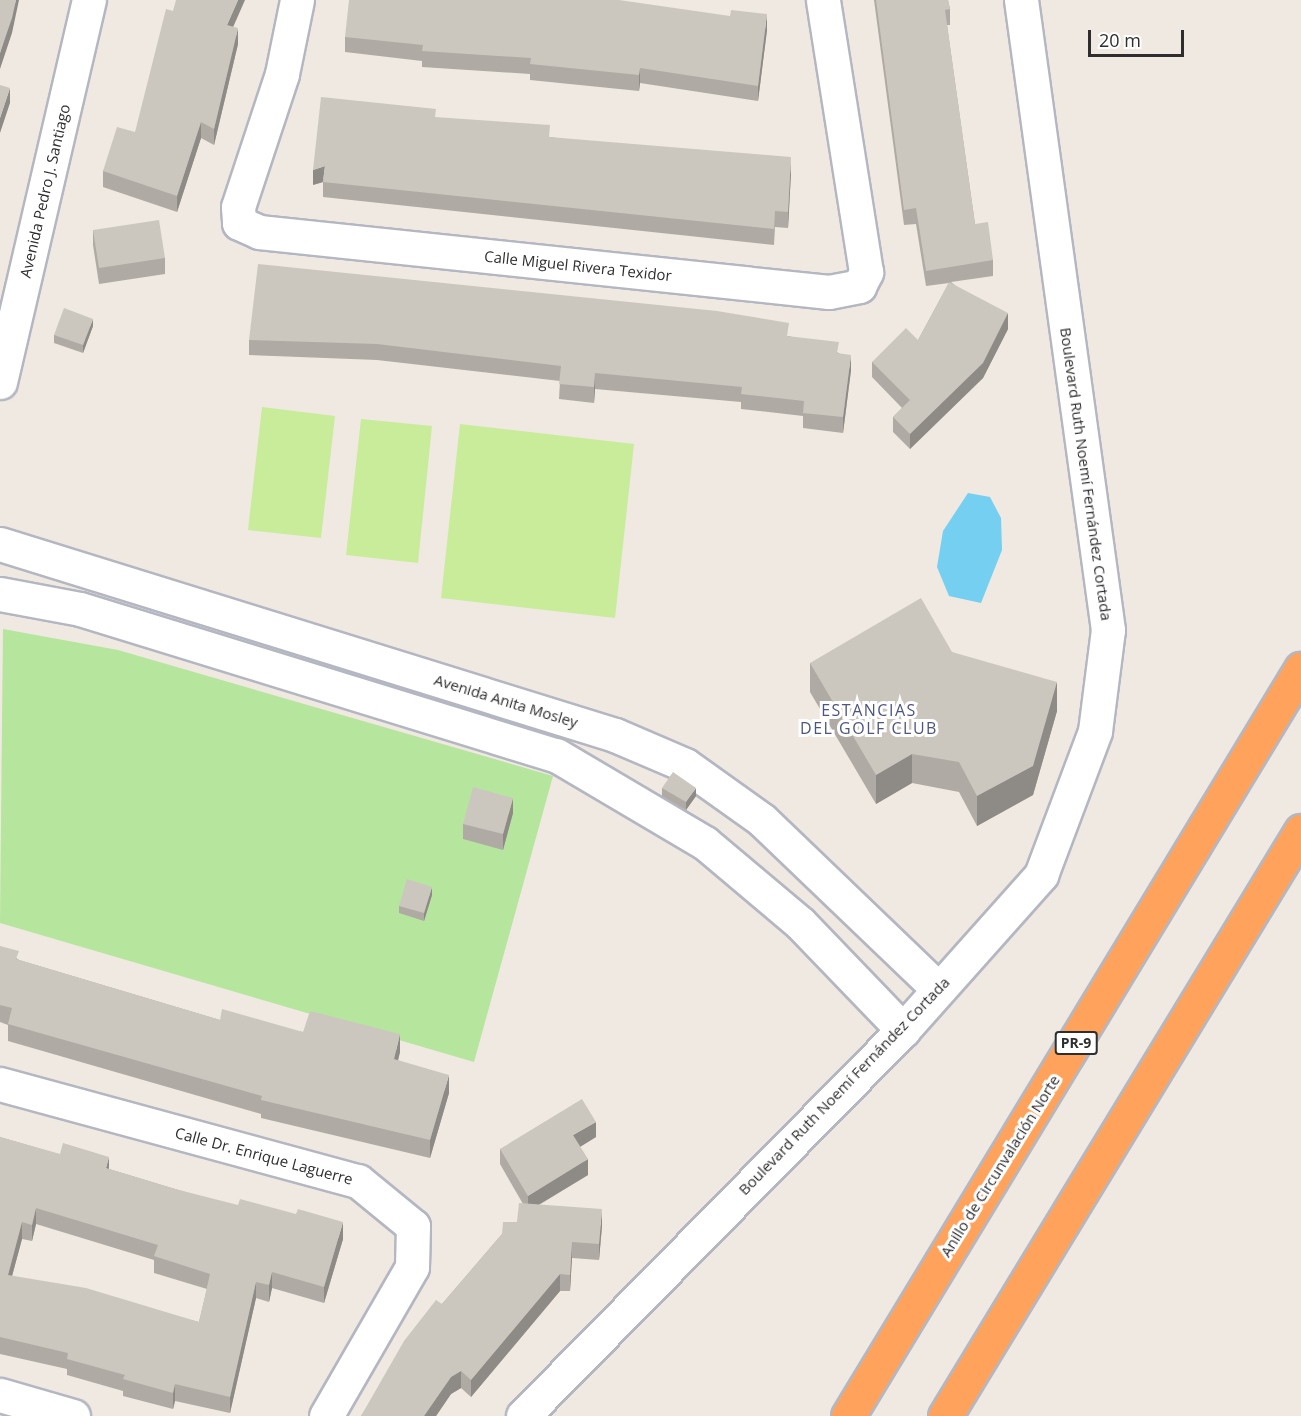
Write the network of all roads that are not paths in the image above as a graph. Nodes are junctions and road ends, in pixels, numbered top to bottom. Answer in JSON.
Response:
{"nodes":[{"id":1,"x":89,"y":0,"type":"edge"},
{"id":2,"x":297,"y":0,"type":"edge"},
{"id":3,"x":823,"y":0,"type":"edge"},
{"id":4,"x":1021,"y":0,"type":"edge"},
{"id":5,"x":0,"y":382,"type":"edge"},
{"id":6,"x":0,"y":544,"type":"edge"},
{"id":7,"x":0,"y":594,"type":"edge"},
{"id":8,"x":1301,"y":669,"type":"edge"},
{"id":9,"x":1301,"y":831,"type":"edge"},
{"id":10,"x":938,"y":989,"type":"junction"},
{"id":11,"x":903,"y":1030,"type":"junction"},
{"id":12,"x":0,"y":1084,"type":"edge"},
{"id":13,"x":0,"y":1395,"type":"edge"},
{"id":14,"x":73,"y":1416,"type":"edge"},
{"id":15,"x":326,"y":1416,"type":"edge"},
{"id":16,"x":523,"y":1416,"type":"edge"},
{"id":17,"x":848,"y":1416,"type":"edge"},
{"id":18,"x":945,"y":1416,"type":"edge"}],
"edges":[{"from":1,"to":5,"type":"street","name":"Avenida Pedro J. Santiago"},
{"from":2,"to":3,"type":"street","name":"Calle Miguel Rivera Texidor"},
{"from":4,"to":10,"type":"street","name":"Boulevard Ruth Noemí Fernández Cortada"},
{"from":6,"to":10,"type":"street","name":"Avenida Anita Mosley"},
{"from":7,"to":11,"type":"street"},
{"from":8,"to":17,"type":"highway","name":"Anillo de Circunvalación Norte","number":"PR-9"},
{"from":9,"to":18,"type":"highway"},
{"from":10,"to":11,"type":"street","name":"Boulevard Ruth Noemí Fernández Cortada"},
{"from":11,"to":16,"type":"street","name":"Boulevard Ruth Noemí Fernández Cortada"},
{"from":12,"to":15,"type":"street","name":"Calle Dr. Enrique Laguerre"},
{"from":13,"to":14,"type":"street"}]}
